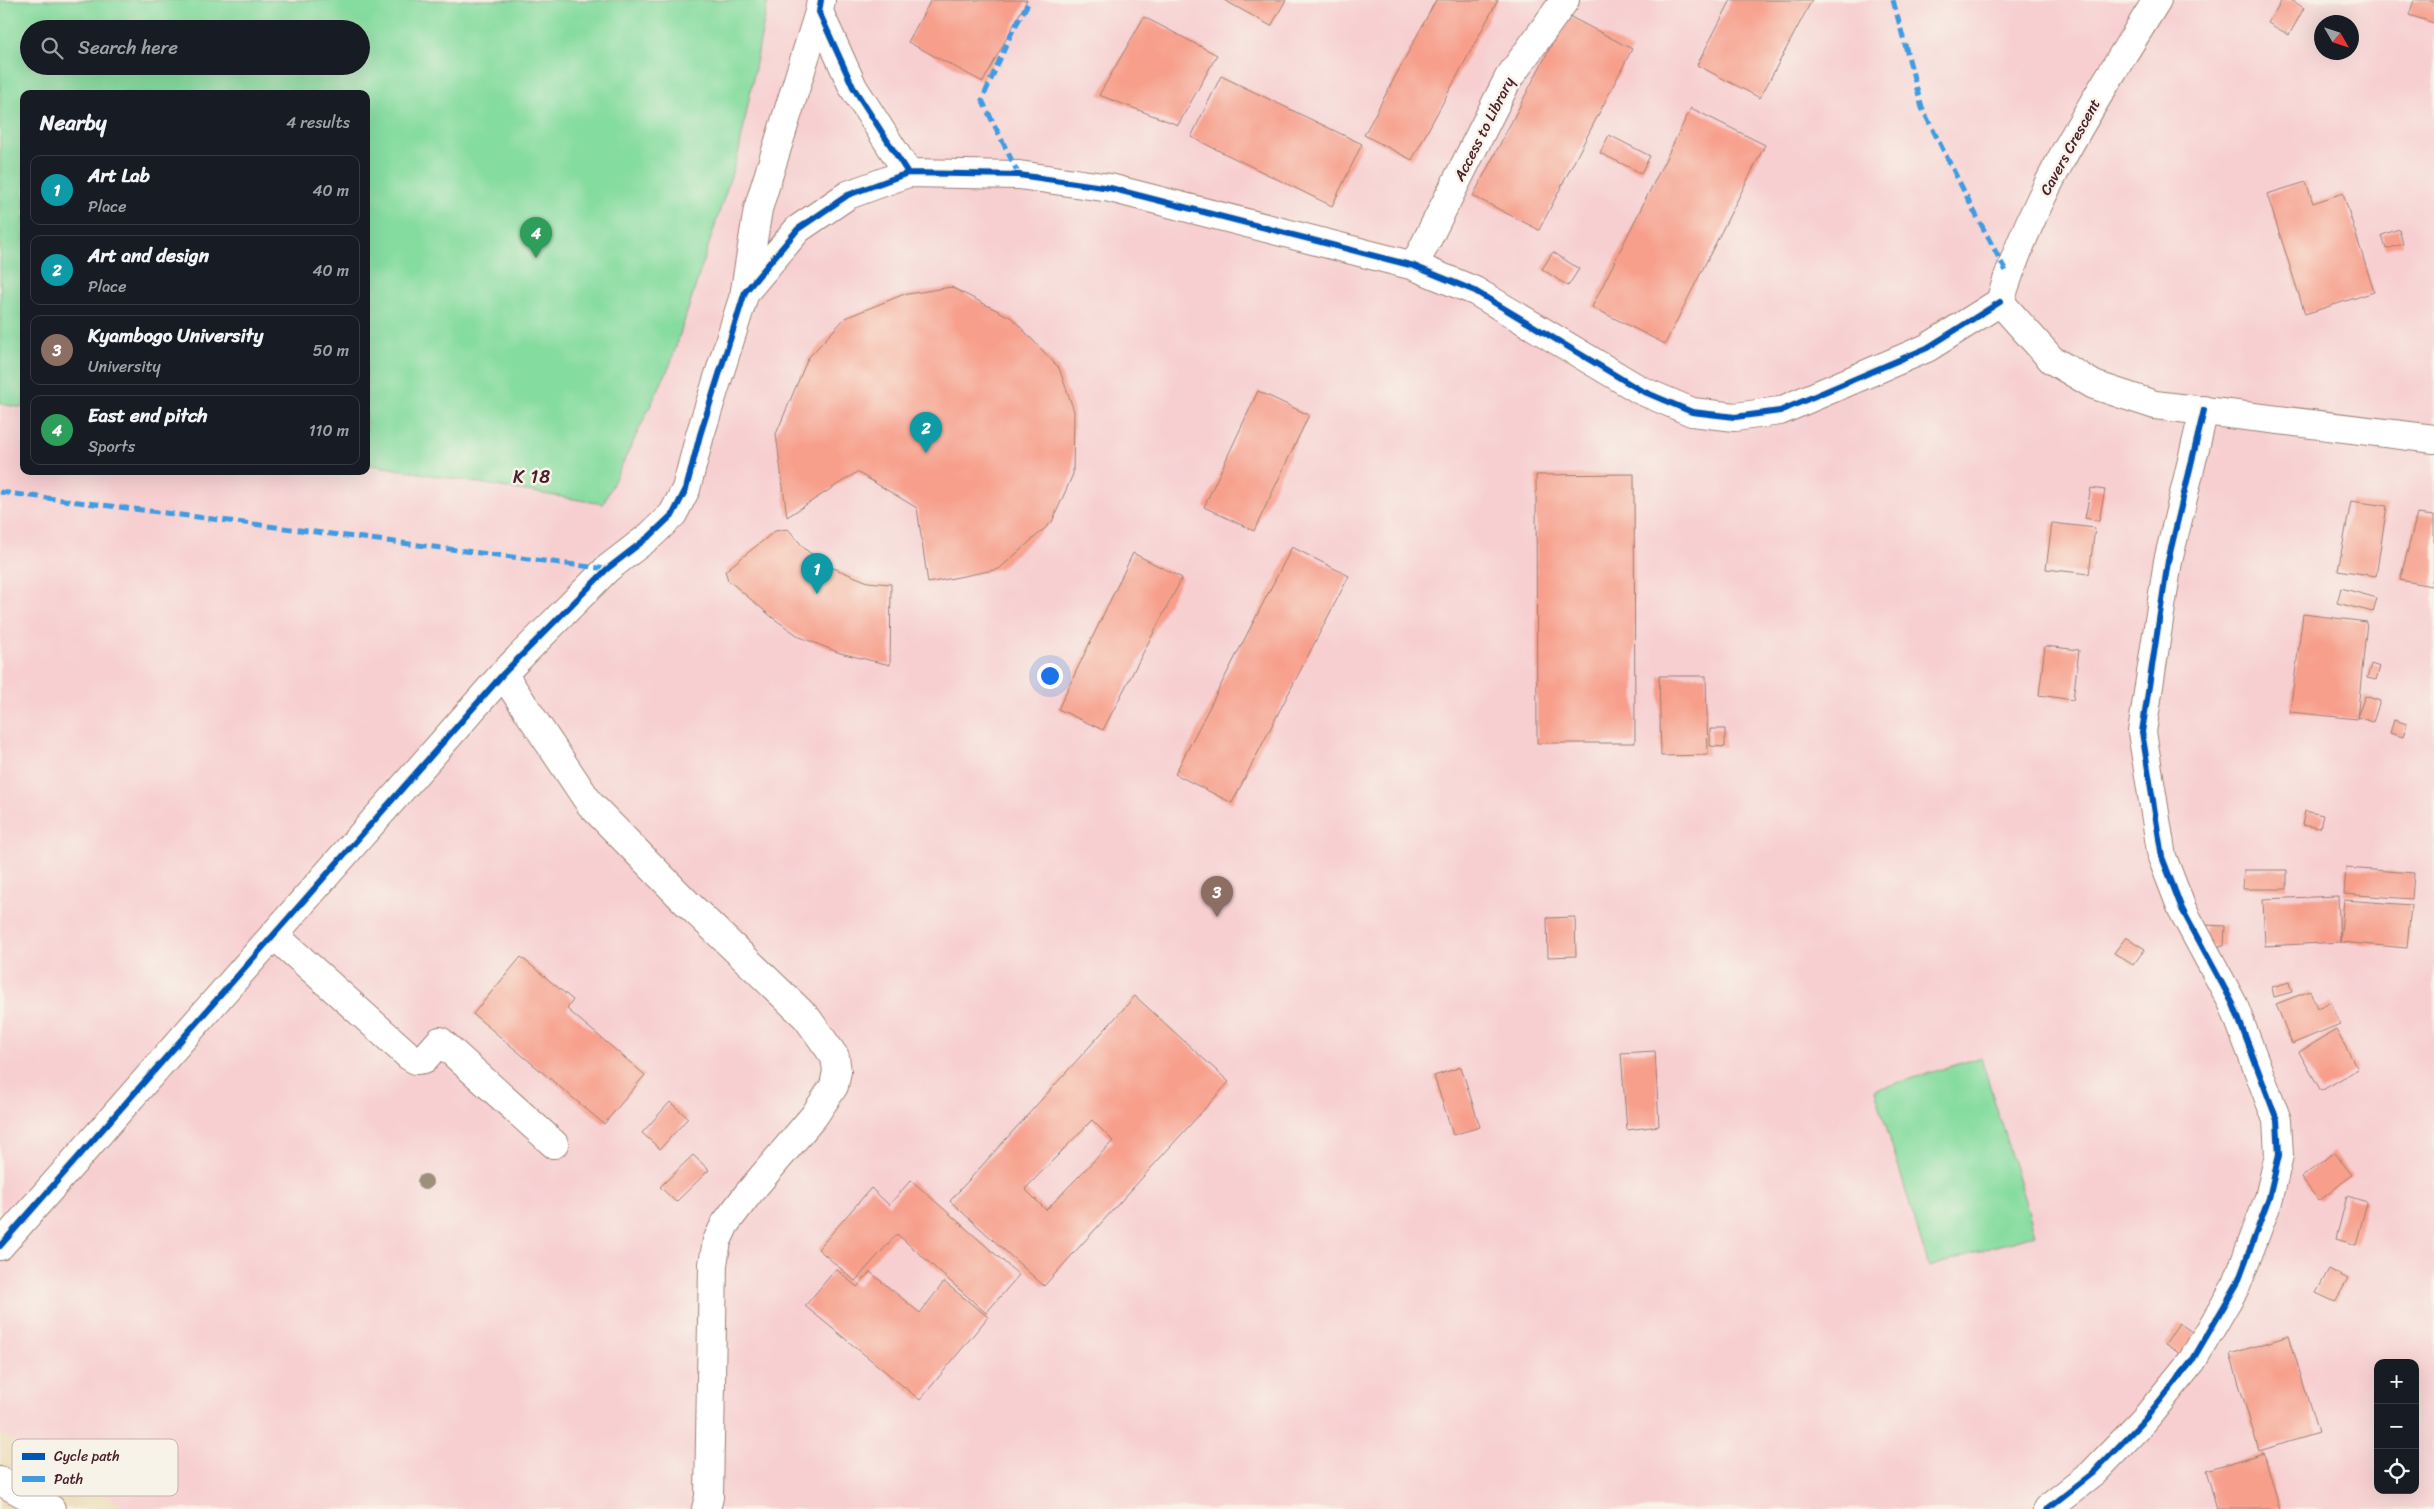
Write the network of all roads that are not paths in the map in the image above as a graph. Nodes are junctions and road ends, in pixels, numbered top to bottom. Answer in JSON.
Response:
{"nodes":[{"id":1,"x":1565,"y":0,"type":"edge"},
{"id":2,"x":2157,"y":0,"type":"edge"},
{"id":3,"x":820,"y":6,"type":"edge"},
{"id":4,"x":908,"y":173,"type":"junction"},
{"id":5,"x":1414,"y":266,"type":"junction"},
{"id":6,"x":745,"y":292,"type":"junction"},
{"id":7,"x":2000,"y":302,"type":"junction"},
{"id":8,"x":2204,"y":410,"type":"junction"},
{"id":9,"x":2434,"y":439,"type":"edge"},
{"id":10,"x":503,"y":674,"type":"junction"},
{"id":11,"x":274,"y":935,"type":"junction"},
{"id":12,"x":554,"y":1144,"type":"dead end"},
{"id":13,"x":0,"y":1246,"type":"edge"},
{"id":14,"x":0,"y":1481,"type":"edge"},
{"id":15,"x":12,"y":1488,"type":"edge"},
{"id":16,"x":27,"y":1496,"type":"edge"},
{"id":17,"x":51,"y":1509,"type":"edge"},
{"id":18,"x":706,"y":1509,"type":"edge"},
{"id":19,"x":2047,"y":1509,"type":"edge"}],
"edges":[{"from":1,"to":5,"type":"street","name":"Access to Library"},
{"from":2,"to":7,"type":"street","name":"Cavers Crescent"},
{"from":3,"to":4,"type":"street"},
{"from":3,"to":6,"type":"street"},
{"from":4,"to":5,"type":"street"},
{"from":4,"to":6,"type":"street"},
{"from":5,"to":7,"type":"street"},
{"from":6,"to":10,"type":"street"},
{"from":7,"to":8,"type":"street"},
{"from":8,"to":9,"type":"street"},
{"from":8,"to":19,"type":"street"},
{"from":10,"to":11,"type":"street"},
{"from":10,"to":18,"type":"street"},
{"from":11,"to":12,"type":"street"},
{"from":11,"to":13,"type":"street"},
{"from":14,"to":15,"type":"street"},
{"from":16,"to":17,"type":"street"}]}
